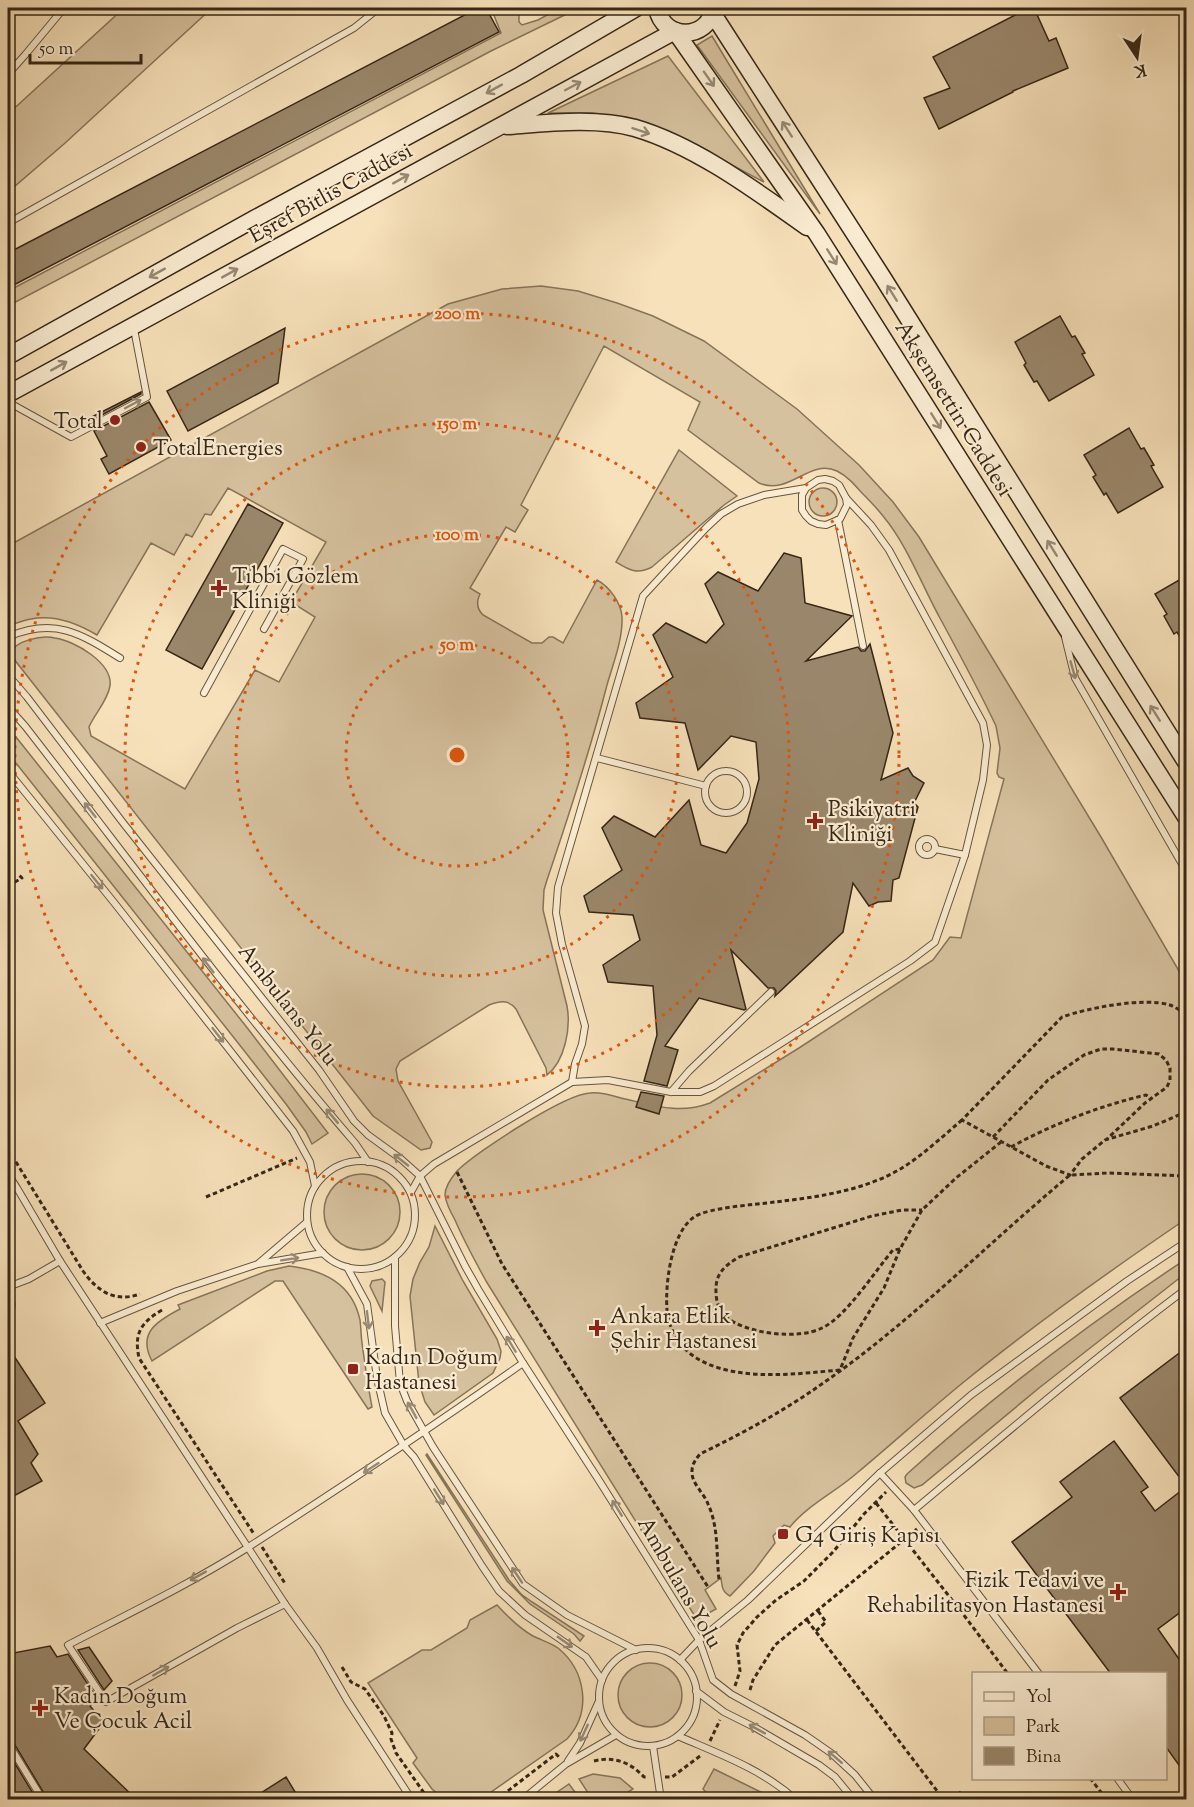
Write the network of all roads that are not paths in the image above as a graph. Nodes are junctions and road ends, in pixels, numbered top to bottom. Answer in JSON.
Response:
{"nodes":[{"id":1,"x":64,"y":8,"type":"edge"},
{"id":2,"x":379,"y":8,"type":"edge"},
{"id":3,"x":636,"y":8,"type":"edge"},
{"id":4,"x":657,"y":8,"type":"edge"},
{"id":5,"x":716,"y":10,"type":"edge"},
{"id":6,"x":675,"y":31,"type":"junction"},
{"id":7,"x":8,"y":74,"type":"edge"},
{"id":8,"x":500,"y":126,"type":"junction"},
{"id":9,"x":8,"y":223,"type":"edge"},
{"id":10,"x":817,"y":234,"type":"junction"},
{"id":11,"x":134,"y":325,"type":"junction"},
{"id":12,"x":8,"y":356,"type":"edge"},
{"id":13,"x":8,"y":394,"type":"edge"},
{"id":14,"x":8,"y":402,"type":"edge"},
{"id":15,"x":806,"y":488,"type":"junction"},
{"id":16,"x":846,"y":498,"type":"junction"},
{"id":17,"x":838,"y":520,"type":"junction"},
{"id":18,"x":1059,"y":613,"type":"junction"},
{"id":19,"x":264,"y":629,"type":"dead end"},
{"id":20,"x":8,"y":638,"type":"edge"},
{"id":21,"x":863,"y":646,"type":"dead end"},
{"id":22,"x":120,"y":658,"type":"dead end"},
{"id":23,"x":8,"y":675,"type":"edge"},
{"id":24,"x":204,"y":693,"type":"dead end"},
{"id":25,"x":8,"y":707,"type":"edge"},
{"id":26,"x":597,"y":758,"type":"junction"},
{"id":27,"x":1186,"y":762,"type":"edge"},
{"id":28,"x":8,"y":771,"type":"edge"},
{"id":29,"x":706,"y":786,"type":"junction"},
{"id":30,"x":1186,"y":817,"type":"edge"},
{"id":31,"x":935,"y":849,"type":"dead end"},
{"id":32,"x":965,"y":855,"type":"junction"},
{"id":33,"x":1186,"y":871,"type":"edge"},
{"id":34,"x":771,"y":992,"type":"dead end"},
{"id":35,"x":572,"y":1082,"type":"junction"},
{"id":36,"x":671,"y":1092,"type":"junction"},
{"id":37,"x":368,"y":1162,"type":"junction"},
{"id":38,"x":8,"y":1174,"type":"edge"},
{"id":39,"x":420,"y":1176,"type":"junction"},
{"id":40,"x":315,"y":1186,"type":"junction"},
{"id":41,"x":411,"y":1192,"type":"junction"},
{"id":42,"x":307,"y":1222,"type":"junction"},
{"id":43,"x":1186,"y":1242,"type":"edge"},
{"id":44,"x":323,"y":1253,"type":"junction"},
{"id":45,"x":395,"y":1257,"type":"junction"},
{"id":46,"x":60,"y":1261,"type":"junction"},
{"id":47,"x":258,"y":1264,"type":"junction"},
{"id":48,"x":347,"y":1267,"type":"junction"},
{"id":49,"x":8,"y":1287,"type":"edge"},
{"id":50,"x":1186,"y":1289,"type":"edge"},
{"id":51,"x":8,"y":1295,"type":"edge"},
{"id":52,"x":8,"y":1315,"type":"edge"},
{"id":53,"x":100,"y":1323,"type":"junction"},
{"id":54,"x":523,"y":1363,"type":"junction"},
{"id":55,"x":424,"y":1432,"type":"junction"},
{"id":56,"x":404,"y":1446,"type":"junction"},
{"id":57,"x":880,"y":1473,"type":"junction"},
{"id":58,"x":914,"y":1510,"type":"junction"},
{"id":59,"x":249,"y":1547,"type":"junction"},
{"id":60,"x":285,"y":1604,"type":"junction"},
{"id":61,"x":699,"y":1640,"type":"junction"},
{"id":62,"x":636,"y":1650,"type":"junction"},
{"id":63,"x":680,"y":1660,"type":"junction"},
{"id":64,"x":1037,"y":1672,"type":"edge"},
{"id":65,"x":602,"y":1680,"type":"junction"},
{"id":66,"x":696,"y":1691,"type":"junction"},
{"id":67,"x":599,"y":1700,"type":"junction"},
{"id":68,"x":616,"y":1735,"type":"junction"},
{"id":69,"x":678,"y":1736,"type":"junction"},
{"id":70,"x":8,"y":1743,"type":"edge"},
{"id":71,"x":653,"y":1746,"type":"junction"},
{"id":72,"x":566,"y":1764,"type":"junction"},
{"id":73,"x":1118,"y":1780,"type":"edge"},
{"id":74,"x":43,"y":1800,"type":"edge"},
{"id":75,"x":412,"y":1800,"type":"edge"},
{"id":76,"x":522,"y":1800,"type":"edge"},
{"id":77,"x":661,"y":1800,"type":"edge"},
{"id":78,"x":796,"y":1800,"type":"edge"},
{"id":79,"x":854,"y":1800,"type":"edge"},
{"id":80,"x":875,"y":1800,"type":"edge"},
{"id":81,"x":1133,"y":1800,"type":"edge"}],
"edges":[{"from":1,"to":7,"type":"lane"},
{"from":2,"to":9,"type":"lane"},
{"from":3,"to":12,"type":"main road","name":"Eşref Bitlis Caddesi","one_way":true},
{"from":4,"to":6,"type":"main road"},
{"from":5,"to":6,"type":"main road","name":"Eşref Bitlis Caddesi"},
{"from":27,"to":5,"type":"main road","name":"Akşemsettin Caddesi","one_way":true},
{"from":8,"to":6,"type":"main road","name":"Eşref Bitlis Caddesi","one_way":true},
{"from":6,"to":10,"type":"main road","name":"Akşemsettin Caddesi","one_way":true},
{"from":8,"to":10,"type":"main road","one_way":true},
{"from":11,"to":8,"type":"main road","name":"Eşref Bitlis Caddesi","one_way":true},
{"from":10,"to":18,"type":"main road","name":"Akşemsettin Caddesi","one_way":true},
{"from":13,"to":11,"type":"main road","name":"Eşref Bitlis Caddesi","one_way":true},
{"from":14,"to":11,"type":"lane","one_way":true},
{"from":15,"to":16,"type":"lane"},
{"from":15,"to":17,"type":"lane"},
{"from":15,"to":26,"type":"lane"},
{"from":16,"to":17,"type":"lane"},
{"from":16,"to":32,"type":"lane"},
{"from":17,"to":21,"type":"lane"},
{"from":18,"to":30,"type":"main road","name":"Akşemsettin Caddesi"},
{"from":18,"to":33,"type":"lane","one_way":true},
{"from":19,"to":24,"type":"lane"},
{"from":20,"to":22,"type":"lane"},
{"from":39,"to":23,"type":"lane","name":"Ambulans Yolu","one_way":true},
{"from":37,"to":25,"type":"lane","one_way":true},
{"from":26,"to":29,"type":"lane"},
{"from":26,"to":35,"type":"lane"},
{"from":28,"to":40,"type":"lane","one_way":true},
{"from":29,"to":29,"type":"lane"},
{"from":31,"to":32,"type":"lane"},
{"from":32,"to":36,"type":"lane"},
{"from":34,"to":36,"type":"lane"},
{"from":35,"to":36,"type":"lane"},
{"from":35,"to":39,"type":"lane"},
{"from":37,"to":40,"type":"lane"},
{"from":37,"to":41,"type":"lane"},
{"from":38,"to":46,"type":"lane"},
{"from":39,"to":41,"type":"lane"},
{"from":54,"to":39,"type":"lane","name":"Ambulans Yolu","one_way":true},
{"from":40,"to":42,"type":"lane"},
{"from":41,"to":45,"type":"lane"},
{"from":42,"to":44,"type":"lane"},
{"from":42,"to":47,"type":"lane"},
{"from":43,"to":57,"type":"lane"},
{"from":47,"to":44,"type":"lane","one_way":true},
{"from":44,"to":48,"type":"lane"},
{"from":45,"to":48,"type":"lane"},
{"from":55,"to":45,"type":"lane","one_way":true},
{"from":46,"to":49,"type":"lane"},
{"from":46,"to":53,"type":"lane"},
{"from":47,"to":53,"type":"lane"},
{"from":48,"to":56,"type":"lane","one_way":true},
{"from":50,"to":58,"type":"lane"},
{"from":51,"to":52,"type":"lane"},
{"from":53,"to":59,"type":"lane"},
{"from":54,"to":55,"type":"lane"},
{"from":61,"to":54,"type":"lane","name":"Ambulans Yolu","one_way":true},
{"from":55,"to":56,"type":"lane"},
{"from":62,"to":55,"type":"lane","one_way":true},
{"from":56,"to":59,"type":"lane","one_way":true},
{"from":56,"to":65,"type":"lane","one_way":true},
{"from":57,"to":58,"type":"lane"},
{"from":57,"to":61,"type":"lane"},
{"from":58,"to":64,"type":"lane"},
{"from":59,"to":60,"type":"lane"},
{"from":59,"to":60,"type":"lane","one_way":true},
{"from":60,"to":75,"type":"lane"},
{"from":61,"to":63,"type":"lane"},
{"from":80,"to":61,"type":"lane","name":"Ambulans Yolu","one_way":true},
{"from":62,"to":63,"type":"lane"},
{"from":62,"to":65,"type":"lane"},
{"from":63,"to":66,"type":"lane"},
{"from":65,"to":67,"type":"lane"},
{"from":66,"to":69,"type":"lane"},
{"from":79,"to":66,"type":"lane","one_way":true},
{"from":67,"to":68,"type":"lane"},
{"from":67,"to":72,"type":"lane","one_way":true},
{"from":68,"to":71,"type":"lane"},
{"from":68,"to":72,"type":"lane"},
{"from":69,"to":71,"type":"lane"},
{"from":69,"to":78,"type":"lane"},
{"from":70,"to":74,"type":"lane"},
{"from":71,"to":77,"type":"lane"},
{"from":72,"to":76,"type":"lane"},
{"from":73,"to":81,"type":"lane"}]}
